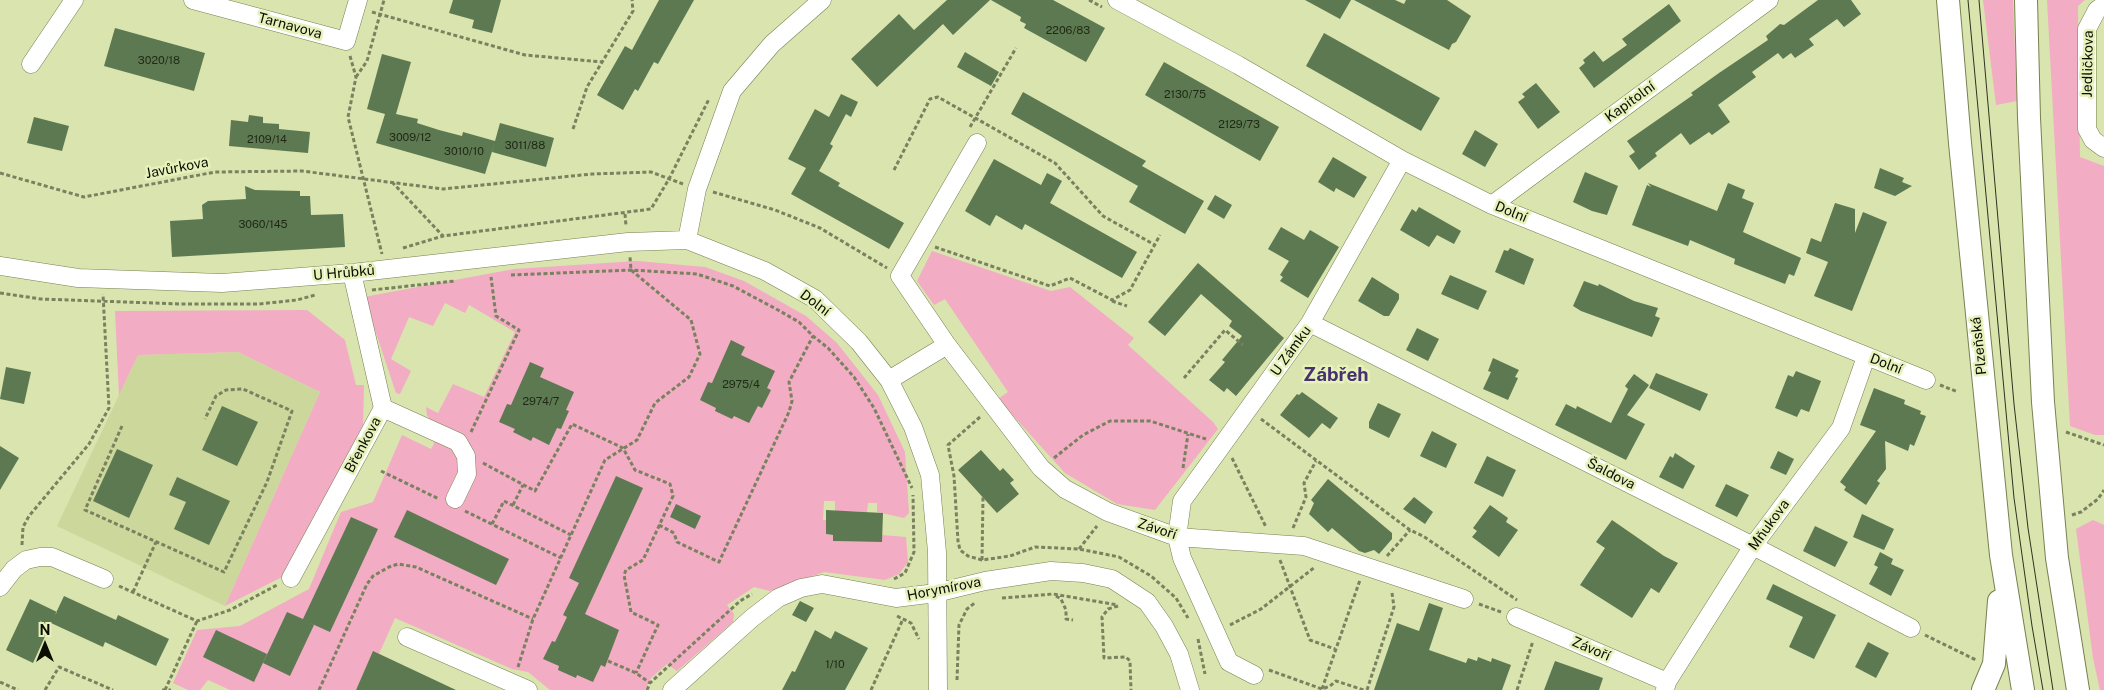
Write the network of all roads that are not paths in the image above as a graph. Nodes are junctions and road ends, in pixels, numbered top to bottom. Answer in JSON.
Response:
{"nodes":[{"id":1,"x":74,"y":0,"type":"edge"},
{"id":2,"x":193,"y":0,"type":"edge"},
{"id":3,"x":822,"y":0,"type":"edge"},
{"id":4,"x":1769,"y":0,"type":"edge"},
{"id":5,"x":1948,"y":0,"type":"edge"},
{"id":6,"x":2026,"y":0,"type":"edge"},
{"id":7,"x":357,"y":4,"type":"edge"},
{"id":8,"x":1111,"y":4,"type":"edge"},
{"id":9,"x":2104,"y":5,"type":"edge"},
{"id":10,"x":31,"y":64,"type":"dead end"},
{"id":11,"x":977,"y":143,"type":"road end"},
{"id":12,"x":2104,"y":148,"type":"edge"},
{"id":13,"x":1402,"y":160,"type":"junction"},
{"id":14,"x":1492,"y":205,"type":"junction"},
{"id":15,"x":687,"y":240,"type":"junction"},
{"id":16,"x":0,"y":266,"type":"edge"},
{"id":17,"x":352,"y":273,"type":"junction"},
{"id":18,"x":1310,"y":324,"type":"junction"},
{"id":19,"x":947,"y":345,"type":"junction"},
{"id":20,"x":1866,"y":357,"type":"junction"},
{"id":21,"x":889,"y":380,"type":"junction"},
{"id":22,"x":1926,"y":380,"type":"dead end"},
{"id":23,"x":383,"y":408,"type":"junction"},
{"id":24,"x":454,"y":501,"type":"road end"},
{"id":25,"x":1177,"y":537,"type":"junction"},
{"id":26,"x":1753,"y":546,"type":"junction"},
{"id":27,"x":2001,"y":555,"type":"junction"},
{"id":28,"x":291,"y":578,"type":"road end"},
{"id":29,"x":104,"y":579,"type":"road end"},
{"id":30,"x":0,"y":587,"type":"edge"},
{"id":31,"x":936,"y":593,"type":"junction"},
{"id":32,"x":1464,"y":599,"type":"road end"},
{"id":33,"x":1517,"y":609,"type":"road end"},
{"id":34,"x":1911,"y":628,"type":"road end"},
{"id":35,"x":407,"y":638,"type":"dead end"},
{"id":36,"x":1257,"y":671,"type":"road end"},
{"id":37,"x":521,"y":686,"type":"edge"},
{"id":38,"x":1666,"y":686,"type":"edge"},
{"id":39,"x":672,"y":690,"type":"edge"},
{"id":40,"x":938,"y":690,"type":"edge"},
{"id":41,"x":1190,"y":690,"type":"edge"},
{"id":42,"x":1983,"y":690,"type":"edge"},
{"id":43,"x":2023,"y":690,"type":"edge"},
{"id":44,"x":2078,"y":690,"type":"edge"}],
"edges":[{"from":1,"to":10,"type":"street"},
{"from":2,"to":7,"type":"street","name":"Tarnavova"},
{"from":3,"to":15,"type":"street"},
{"from":4,"to":14,"type":"street","name":"Kapitolní"},
{"from":5,"to":27,"type":"main road","name":"Plzeňská"},
{"from":6,"to":44,"type":"main road"},
{"from":8,"to":13,"type":"street","name":"Dolní"},
{"from":9,"to":12,"type":"street","name":"Jedličkova"},
{"from":11,"to":19,"type":"street","name":"Závoří"},
{"from":13,"to":14,"type":"street","name":"Dolní"},
{"from":13,"to":18,"type":"street","name":"U Zámku"},
{"from":14,"to":20,"type":"street","name":"Dolní"},
{"from":15,"to":17,"type":"street","name":"U Hrůbků"},
{"from":15,"to":21,"type":"street","name":"Dolní"},
{"from":16,"to":17,"type":"street","name":"U Hrůbků"},
{"from":17,"to":23,"type":"street","name":"Břenkova"},
{"from":18,"to":25,"type":"street","name":"U Zámku"},
{"from":18,"to":26,"type":"street","name":"Šaldova"},
{"from":19,"to":21,"type":"street"},
{"from":19,"to":25,"type":"street","name":"Závoří"},
{"from":20,"to":22,"type":"street","name":"Dolní"},
{"from":20,"to":26,"type":"street","name":"Mňukova"},
{"from":21,"to":31,"type":"street","name":"Dolní"},
{"from":23,"to":24,"type":"street"},
{"from":23,"to":28,"type":"street","name":"Břenkova"},
{"from":25,"to":32,"type":"street","name":"Závoří"},
{"from":25,"to":36,"type":"street"},
{"from":26,"to":34,"type":"street","name":"Šaldova"},
{"from":26,"to":38,"type":"street","name":"Mňukova"},
{"from":27,"to":42,"type":"main road"},
{"from":27,"to":43,"type":"main road","name":"Plzeňská"},
{"from":29,"to":30,"type":"street"},
{"from":31,"to":39,"type":"street","name":"Horymírova"},
{"from":31,"to":40,"type":"street","name":"Dolní"},
{"from":31,"to":41,"type":"street","name":"Horymírova"},
{"from":33,"to":38,"type":"street","name":"Závoří"},
{"from":35,"to":37,"type":"street"}]}
